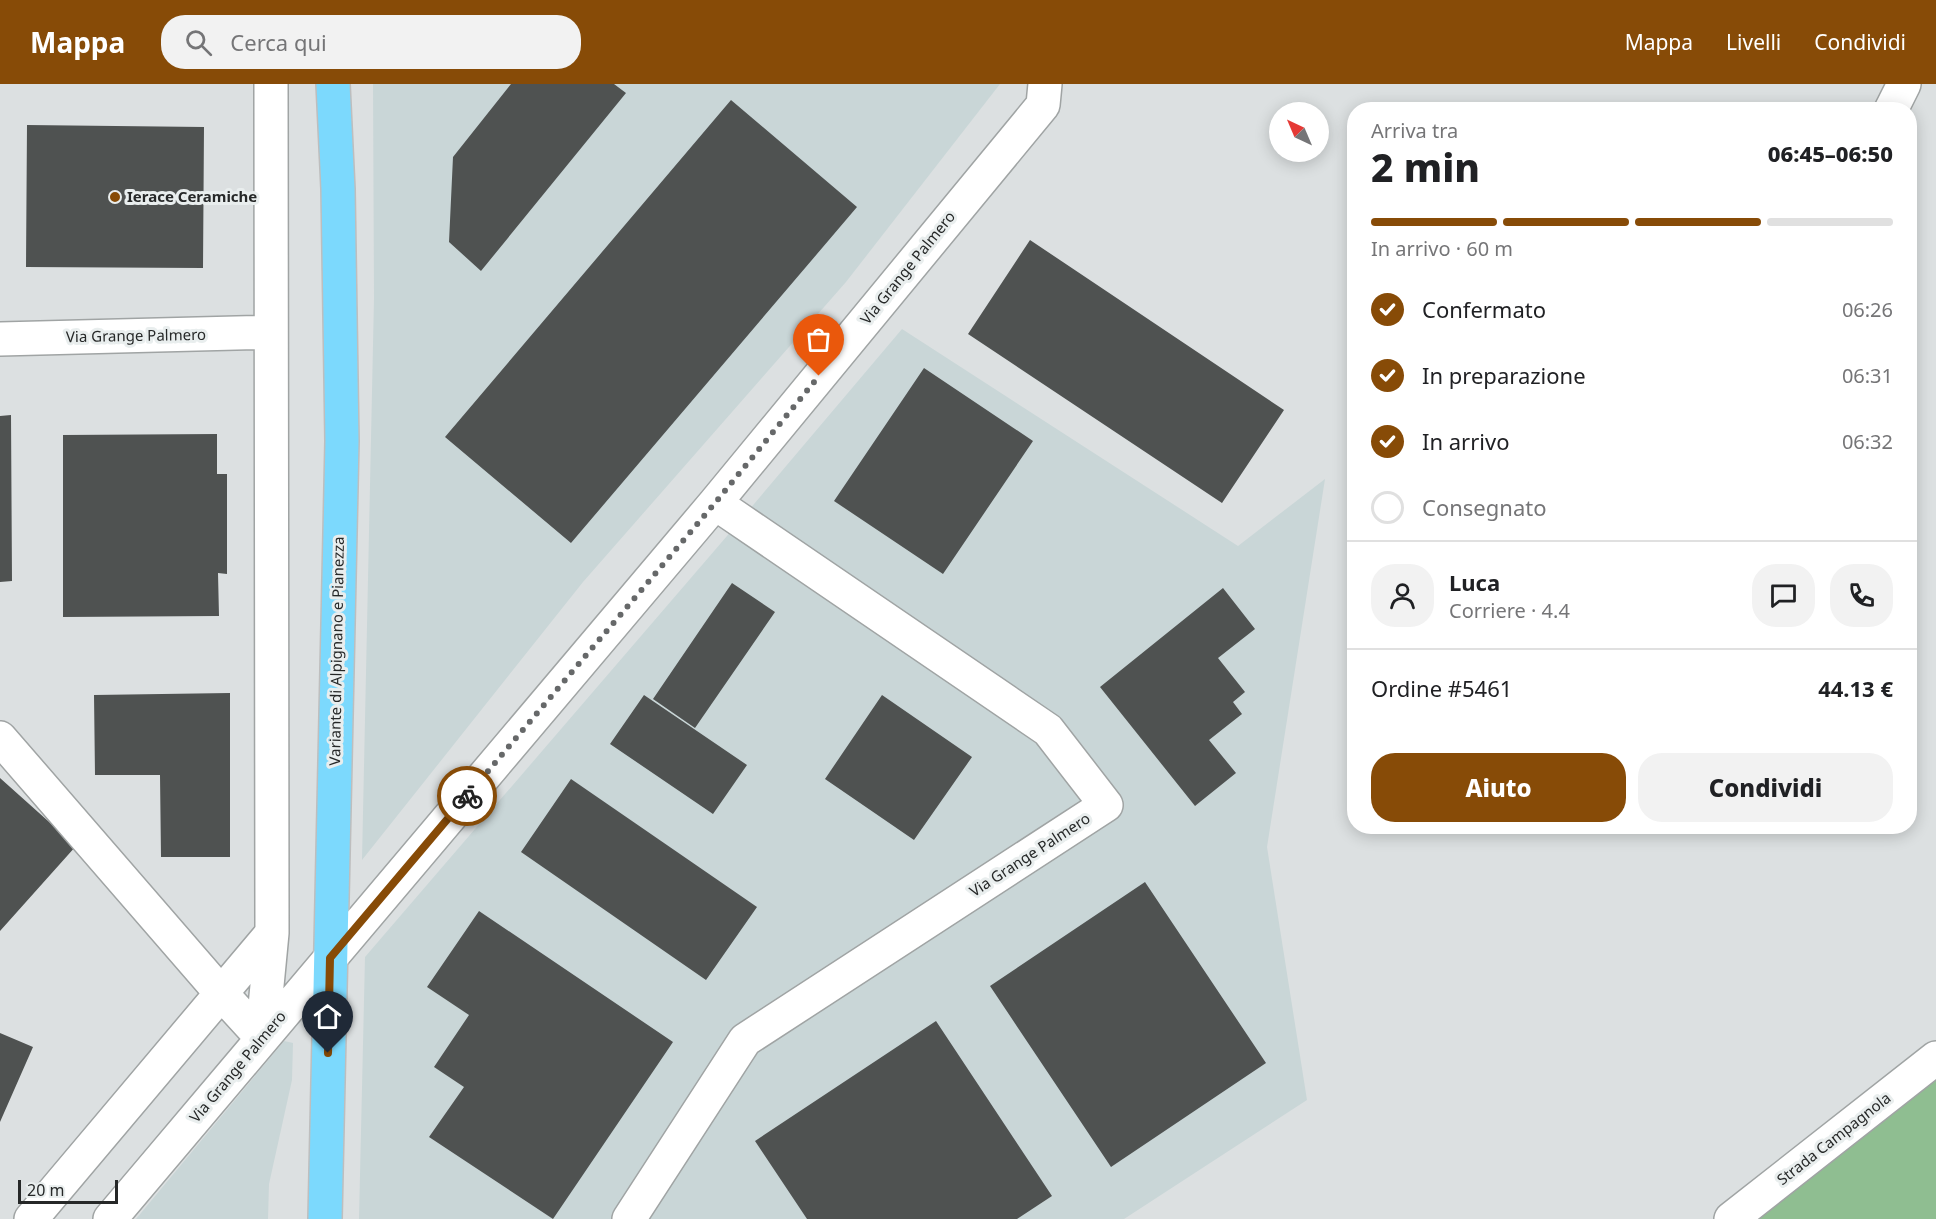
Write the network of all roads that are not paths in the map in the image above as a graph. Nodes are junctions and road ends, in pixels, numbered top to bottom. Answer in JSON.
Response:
{"nodes":[{"id":1,"x":271,"y":84,"type":"edge"},
{"id":2,"x":333,"y":84,"type":"edge"},
{"id":3,"x":1045,"y":84,"type":"edge"},
{"id":4,"x":1904,"y":84,"type":"edge"},
{"id":5,"x":1895,"y":102,"type":"edge"},
{"id":6,"x":271,"y":332,"type":"junction"},
{"id":7,"x":0,"y":339,"type":"edge"},
{"id":8,"x":715,"y":503,"type":"junction"},
{"id":9,"x":0,"y":738,"type":"edge"},
{"id":10,"x":272,"y":933,"type":"junction"},
{"id":11,"x":330,"y":958,"type":"junction"},
{"id":12,"x":221,"y":993,"type":"junction"},
{"id":13,"x":262,"y":1038,"type":"junction"},
{"id":14,"x":1936,"y":1058,"type":"edge"},
{"id":15,"x":31,"y":1219,"type":"edge"},
{"id":16,"x":110,"y":1219,"type":"edge"},
{"id":17,"x":325,"y":1219,"type":"edge"},
{"id":18,"x":628,"y":1219,"type":"edge"},
{"id":19,"x":1731,"y":1219,"type":"edge"}],
"edges":[{"from":1,"to":6,"type":"street"},
{"from":2,"to":11,"type":"main road","name":"Variante di Alpignano e Pianezza"},
{"from":3,"to":8,"type":"street","name":"Via Grange Palmero"},
{"from":4,"to":5,"type":"street"},
{"from":6,"to":7,"type":"street","name":"Via Grange Palmero"},
{"from":6,"to":10,"type":"street"},
{"from":8,"to":11,"type":"street","name":"Via Grange Palmero"},
{"from":8,"to":18,"type":"street","name":"Via Grange Palmero"},
{"from":9,"to":12,"type":"street"},
{"from":10,"to":12,"type":"street"},
{"from":10,"to":13,"type":"street"},
{"from":11,"to":13,"type":"street","name":"Via Grange Palmero"},
{"from":11,"to":17,"type":"main road","name":"Variante di Alpignano e Pianezza"},
{"from":12,"to":13,"type":"street"},
{"from":12,"to":15,"type":"street"},
{"from":13,"to":16,"type":"street","name":"Via Grange Palmero"},
{"from":14,"to":19,"type":"street","name":"Strada Campagnola"}]}
